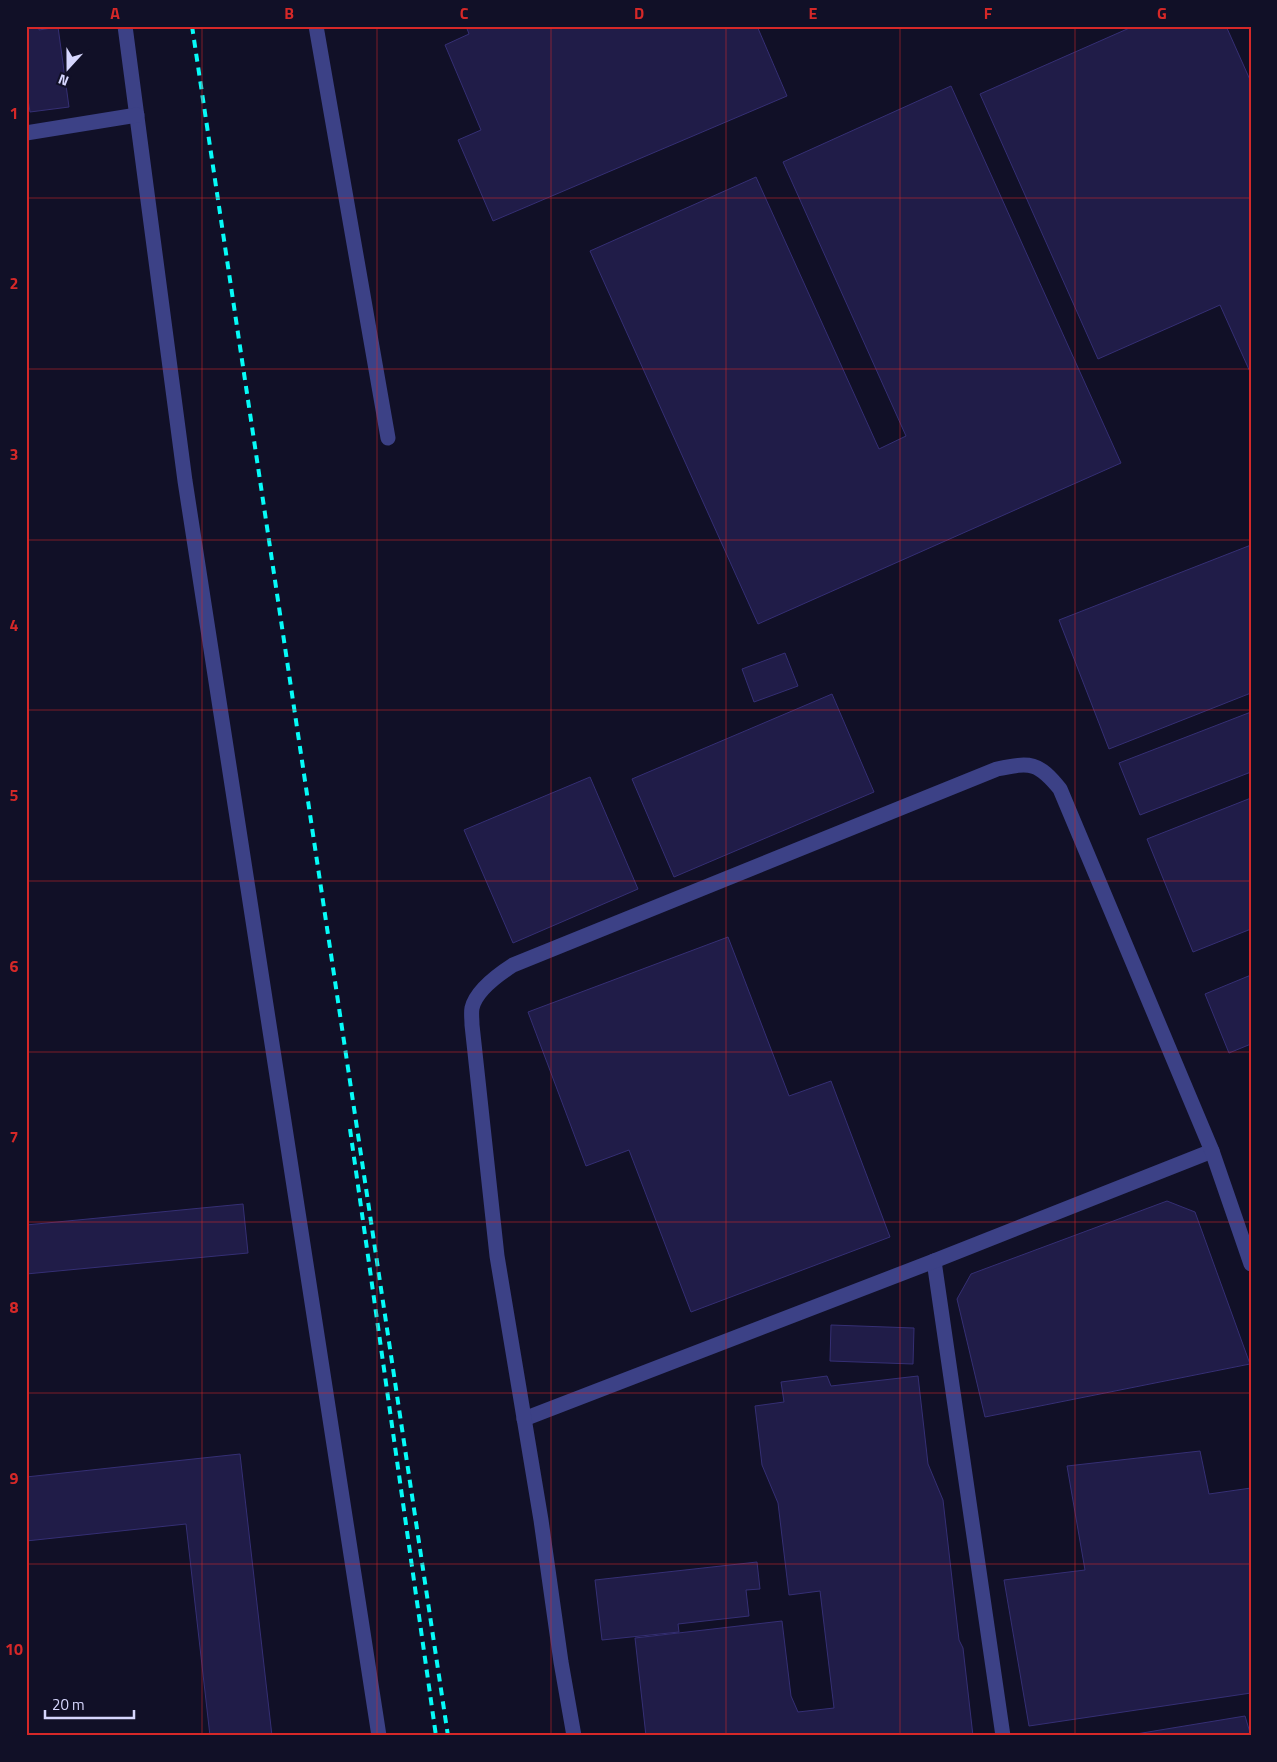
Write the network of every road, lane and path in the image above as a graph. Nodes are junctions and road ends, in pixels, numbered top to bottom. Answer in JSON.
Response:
{"nodes":[{"id":1,"x":125,"y":26,"type":"edge"},
{"id":2,"x":316,"y":26,"type":"edge"},
{"id":3,"x":137,"y":115,"type":"junction"},
{"id":4,"x":26,"y":132,"type":"edge"},
{"id":5,"x":388,"y":438,"type":"dead end"},
{"id":6,"x":1212,"y":1151,"type":"junction"},
{"id":7,"x":934,"y":1261,"type":"junction"},
{"id":8,"x":1251,"y":1264,"type":"edge"},
{"id":9,"x":524,"y":1419,"type":"junction"},
{"id":10,"x":379,"y":1736,"type":"edge"},
{"id":11,"x":574,"y":1736,"type":"edge"},
{"id":12,"x":1003,"y":1736,"type":"edge"}],
"edges":[{"from":1,"to":3,"type":"street"},
{"from":2,"to":5,"type":"street"},
{"from":3,"to":4,"type":"street"},
{"from":3,"to":10,"type":"street"},
{"from":6,"to":7,"type":"street"},
{"from":6,"to":8,"type":"street"},
{"from":6,"to":9,"type":"street"},
{"from":7,"to":9,"type":"street"},
{"from":7,"to":12,"type":"street"},
{"from":9,"to":11,"type":"street"}]}
